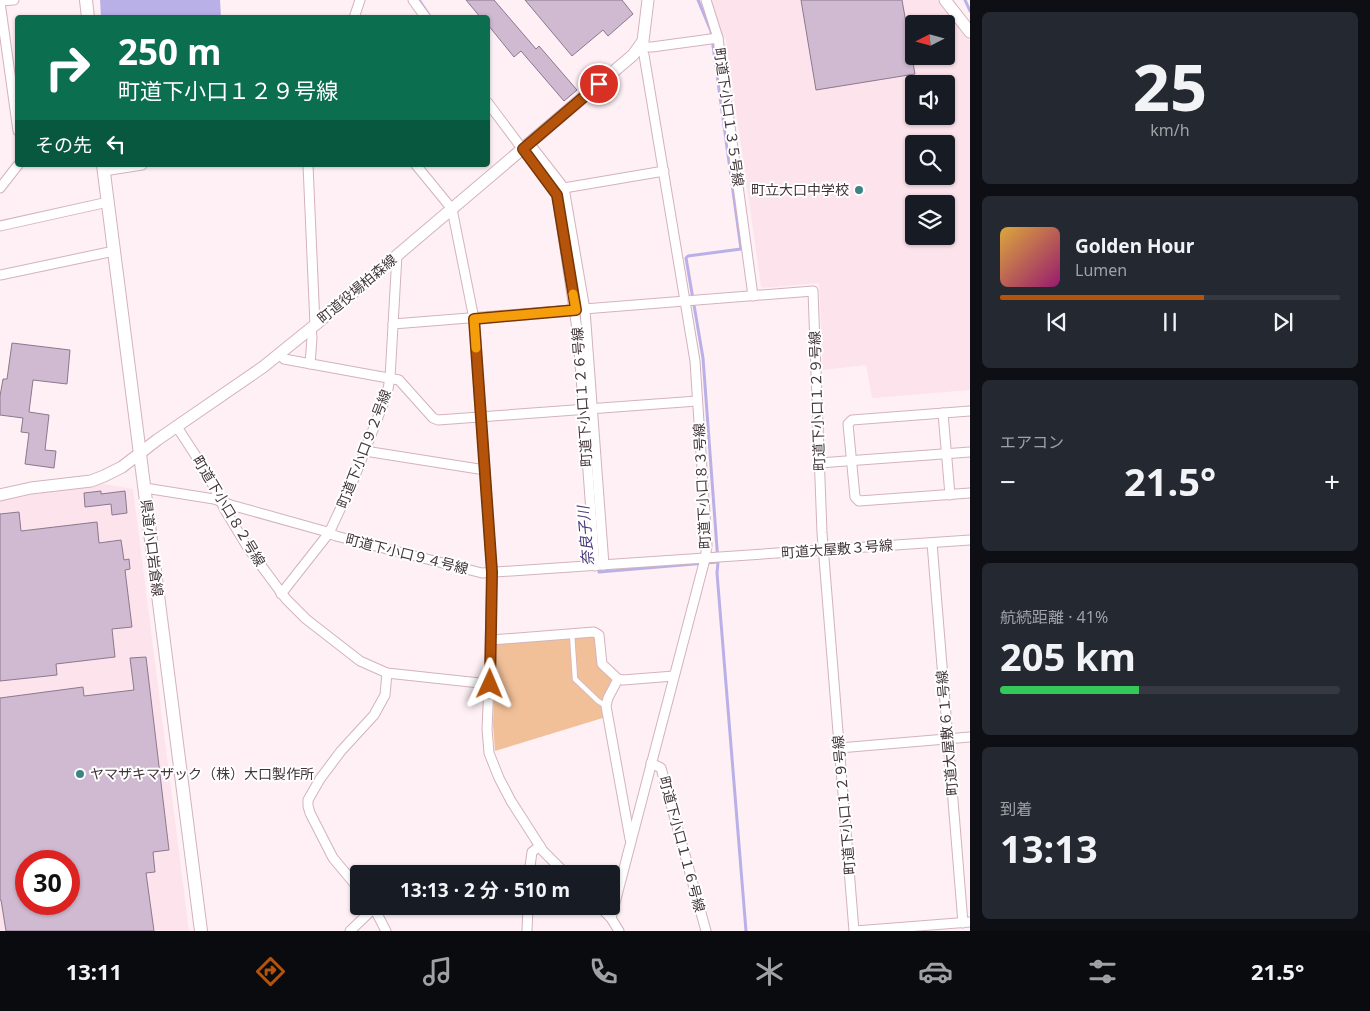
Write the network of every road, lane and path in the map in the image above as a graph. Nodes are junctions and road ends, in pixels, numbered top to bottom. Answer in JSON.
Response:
{"nodes":[{"id":1,"x":14,"y":0,"type":"edge"},
{"id":2,"x":86,"y":0,"type":"edge"},
{"id":3,"x":360,"y":0,"type":"edge"},
{"id":4,"x":413,"y":0,"type":"edge"},
{"id":5,"x":648,"y":0,"type":"edge"},
{"id":6,"x":706,"y":0,"type":"edge"},
{"id":7,"x":945,"y":0,"type":"edge"},
{"id":8,"x":0,"y":2,"type":"edge"},
{"id":9,"x":88,"y":15,"type":"edge"},
{"id":10,"x":355,"y":15,"type":"edge"},
{"id":11,"x":424,"y":15,"type":"edge"},
{"id":12,"x":970,"y":32,"type":"edge"},
{"id":13,"x":718,"y":38,"type":"junction"},
{"id":14,"x":640,"y":47,"type":"junction"},
{"id":15,"x":490,"y":105,"type":"edge"},
{"id":16,"x":15,"y":110,"type":"edge"},
{"id":17,"x":526,"y":146,"type":"junction"},
{"id":18,"x":16,"y":167,"type":"edge"},
{"id":19,"x":117,"y":167,"type":"edge"},
{"id":20,"x":308,"y":167,"type":"edge"},
{"id":21,"x":418,"y":167,"type":"edge"},
{"id":22,"x":104,"y":168,"type":"edge"},
{"id":23,"x":664,"y":171,"type":"junction"},
{"id":24,"x":0,"y":188,"type":"edge"},
{"id":25,"x":564,"y":188,"type":"junction"},
{"id":26,"x":108,"y":202,"type":"junction"},
{"id":27,"x":452,"y":209,"type":"junction"},
{"id":28,"x":0,"y":226,"type":"edge"},
{"id":29,"x":114,"y":250,"type":"junction"},
{"id":30,"x":397,"y":255,"type":"junction"},
{"id":31,"x":0,"y":275,"type":"edge"},
{"id":32,"x":753,"y":296,"type":"junction"},
{"id":33,"x":685,"y":302,"type":"junction"},
{"id":34,"x":580,"y":310,"type":"junction"},
{"id":35,"x":474,"y":319,"type":"junction"},
{"id":36,"x":393,"y":324,"type":"junction"},
{"id":37,"x":313,"y":326,"type":"junction"},
{"id":38,"x":280,"y":354,"type":"junction"},
{"id":39,"x":310,"y":364,"type":"junction"},
{"id":40,"x":390,"y":378,"type":"junction"},
{"id":41,"x":698,"y":400,"type":"junction"},
{"id":42,"x":588,"y":409,"type":"junction"},
{"id":43,"x":970,"y":411,"type":"edge"},
{"id":44,"x":943,"y":413,"type":"junction"},
{"id":45,"x":481,"y":417,"type":"junction"},
{"id":46,"x":177,"y":427,"type":"junction"},
{"id":47,"x":365,"y":451,"type":"junction"},
{"id":48,"x":970,"y":452,"type":"edge"},
{"id":49,"x":140,"y":453,"type":"junction"},
{"id":50,"x":946,"y":454,"type":"junction"},
{"id":51,"x":851,"y":461,"type":"junction"},
{"id":52,"x":819,"y":463,"type":"junction"},
{"id":53,"x":485,"y":470,"type":"junction"},
{"id":54,"x":145,"y":488,"type":"junction"},
{"id":55,"x":970,"y":493,"type":"edge"},
{"id":56,"x":950,"y":494,"type":"junction"},
{"id":57,"x":0,"y":495,"type":"edge"},
{"id":58,"x":221,"y":502,"type":"junction"},
{"id":59,"x":330,"y":533,"type":"junction"},
{"id":60,"x":970,"y":540,"type":"edge"},
{"id":61,"x":932,"y":543,"type":"junction"},
{"id":62,"x":823,"y":550,"type":"junction"},
{"id":63,"x":705,"y":558,"type":"junction"},
{"id":64,"x":600,"y":565,"type":"junction"},
{"id":65,"x":492,"y":572,"type":"junction"},
{"id":66,"x":281,"y":594,"type":"junction"},
{"id":67,"x":572,"y":634,"type":"junction"},
{"id":68,"x":490,"y":640,"type":"junction"},
{"id":69,"x":387,"y":673,"type":"junction"},
{"id":70,"x":674,"y":676,"type":"junction"},
{"id":71,"x":618,"y":679,"type":"junction"},
{"id":72,"x":490,"y":684,"type":"junction"},
{"id":73,"x":606,"y":706,"type":"junction"},
{"id":74,"x":970,"y":737,"type":"edge"},
{"id":75,"x":948,"y":739,"type":"junction"},
{"id":76,"x":839,"y":748,"type":"junction"},
{"id":77,"x":651,"y":763,"type":"junction"},
{"id":78,"x":631,"y":842,"type":"junction"},
{"id":79,"x":540,"y":846,"type":"junction"},
{"id":80,"x":530,"y":865,"type":"edge"},
{"id":81,"x":558,"y":865,"type":"edge"},
{"id":82,"x":350,"y":878,"type":"edge"},
{"id":83,"x":366,"y":915,"type":"edge"},
{"id":84,"x":378,"y":915,"type":"edge"},
{"id":85,"x":528,"y":915,"type":"edge"},
{"id":86,"x":608,"y":915,"type":"edge"},
{"id":87,"x":611,"y":918,"type":"junction"},
{"id":88,"x":966,"y":922,"type":"edge"},
{"id":89,"x":201,"y":931,"type":"edge"},
{"id":90,"x":350,"y":931,"type":"edge"},
{"id":91,"x":386,"y":931,"type":"edge"},
{"id":92,"x":527,"y":931,"type":"edge"},
{"id":93,"x":619,"y":931,"type":"edge"},
{"id":94,"x":706,"y":931,"type":"edge"},
{"id":95,"x":854,"y":931,"type":"edge"}],
"edges":[{"from":1,"to":8,"type":"street"},
{"from":2,"to":9,"type":"main road"},
{"from":3,"to":10,"type":"street"},
{"from":4,"to":11,"type":"street"},
{"from":5,"to":14,"type":"street"},
{"from":6,"to":13,"type":"street","name":"町道下小口１３５号線"},
{"from":7,"to":12,"type":"street"},
{"from":8,"to":16,"type":"street"},
{"from":13,"to":14,"type":"street"},
{"from":13,"to":32,"type":"street","name":"町道下小口１３５号線"},
{"from":14,"to":17,"type":"street","name":"町道役場柏森線"},
{"from":14,"to":23,"type":"street","name":"町道下小口８３号線"},
{"from":15,"to":17,"type":"street","name":"町道下小口１２６号線"},
{"from":17,"to":25,"type":"street"},
{"from":17,"to":27,"type":"street","name":"町道役場柏森線"},
{"from":17,"to":34,"type":"street","name":"町道下小口１２６号線"},
{"from":18,"to":24,"type":"street"},
{"from":19,"to":22,"type":"street"},
{"from":20,"to":37,"type":"street"},
{"from":21,"to":27,"type":"street"},
{"from":22,"to":26,"type":"main road","name":"県道小口岩倉線"},
{"from":23,"to":25,"type":"street"},
{"from":23,"to":33,"type":"street","name":"町道下小口８３号線"},
{"from":25,"to":34,"type":"street"},
{"from":26,"to":28,"type":"street"},
{"from":26,"to":29,"type":"main road","name":"県道小口岩倉線"},
{"from":27,"to":30,"type":"street","name":"町道役場柏森線"},
{"from":27,"to":35,"type":"street"},
{"from":29,"to":31,"type":"street"},
{"from":29,"to":49,"type":"main road","name":"県道小口岩倉線"},
{"from":30,"to":36,"type":"street","name":"町道下小口９２号線"},
{"from":30,"to":37,"type":"street","name":"町道役場柏森線"},
{"from":32,"to":33,"type":"street","name":"町道下小口１２９号線"},
{"from":32,"to":52,"type":"street","name":"町道下小口１２９号線"},
{"from":33,"to":34,"type":"street","name":"町道下小口１２９号線"},
{"from":33,"to":41,"type":"street","name":"町道下小口８３号線"},
{"from":34,"to":35,"type":"street","name":"町道下小口１２９号線"},
{"from":34,"to":42,"type":"street","name":"町道下小口１２６号線"},
{"from":35,"to":36,"type":"street","name":"町道下小口１２９号線"},
{"from":35,"to":45,"type":"street"},
{"from":36,"to":40,"type":"street","name":"町道下小口９２号線"},
{"from":37,"to":38,"type":"street","name":"町道役場柏森線"},
{"from":37,"to":39,"type":"street"},
{"from":38,"to":39,"type":"street"},
{"from":38,"to":46,"type":"street","name":"町道役場柏森線"},
{"from":39,"to":40,"type":"street"},
{"from":40,"to":45,"type":"street"},
{"from":40,"to":47,"type":"street","name":"町道下小口９２号線"},
{"from":41,"to":42,"type":"street"},
{"from":41,"to":63,"type":"street","name":"町道下小口８３号線"},
{"from":42,"to":45,"type":"street"},
{"from":42,"to":64,"type":"street","name":"町道下小口１２６号線"},
{"from":43,"to":44,"type":"street"},
{"from":44,"to":50,"type":"street"},
{"from":44,"to":51,"type":"street"},
{"from":45,"to":53,"type":"street"},
{"from":46,"to":49,"type":"street","name":"町道役場柏森線"},
{"from":46,"to":58,"type":"street","name":"町道下小口８２号線"},
{"from":47,"to":53,"type":"street"},
{"from":47,"to":59,"type":"street","name":"町道下小口９２号線"},
{"from":48,"to":50,"type":"street"},
{"from":49,"to":54,"type":"main road","name":"県道小口岩倉線"},
{"from":49,"to":57,"type":"street","name":"町道役場柏森線"},
{"from":50,"to":51,"type":"street"},
{"from":50,"to":56,"type":"street"},
{"from":51,"to":52,"type":"street"},
{"from":51,"to":56,"type":"street"},
{"from":52,"to":62,"type":"street","name":"町道下小口１２９号線"},
{"from":53,"to":65,"type":"street"},
{"from":54,"to":58,"type":"street","name":"町道下小口９４号線"},
{"from":54,"to":89,"type":"main road","name":"県道小口岩倉線"},
{"from":55,"to":56,"type":"street"},
{"from":58,"to":59,"type":"street","name":"町道下小口９４号線"},
{"from":58,"to":66,"type":"street","name":"町道下小口８２号線"},
{"from":59,"to":65,"type":"street","name":"町道下小口９４号線"},
{"from":59,"to":66,"type":"street","name":"町道下小口９２号線"},
{"from":60,"to":61,"type":"street","name":"町道大屋敷３号線"},
{"from":61,"to":62,"type":"street","name":"町道大屋敷３号線"},
{"from":61,"to":75,"type":"street","name":"町道大屋敷６１号線"},
{"from":62,"to":63,"type":"street","name":"町道大屋敷３号線"},
{"from":62,"to":76,"type":"street","name":"町道下小口１２９号線"},
{"from":63,"to":64,"type":"street","name":"町道下小口９４号線"},
{"from":63,"to":70,"type":"street","name":"町道下小口８３号線"},
{"from":64,"to":65,"type":"street","name":"町道下小口９４号線"},
{"from":65,"to":68,"type":"street"},
{"from":66,"to":69,"type":"street","name":"町道下小口８２号線"},
{"from":67,"to":68,"type":"street"},
{"from":67,"to":71,"type":"street"},
{"from":67,"to":73,"type":"lane"},
{"from":68,"to":72,"type":"street"},
{"from":69,"to":72,"type":"street","name":"町道下小口８２号線"},
{"from":69,"to":82,"type":"street"},
{"from":70,"to":71,"type":"street"},
{"from":70,"to":77,"type":"street","name":"町道下小口８３号線"},
{"from":71,"to":73,"type":"street"},
{"from":72,"to":79,"type":"street"},
{"from":73,"to":78,"type":"street"},
{"from":74,"to":75,"type":"street"},
{"from":75,"to":76,"type":"street"},
{"from":75,"to":88,"type":"street","name":"町道大屋敷６１号線"},
{"from":76,"to":95,"type":"street","name":"町道下小口１２９号線"},
{"from":77,"to":78,"type":"street","name":"町道下小口８３号線"},
{"from":77,"to":94,"type":"street","name":"町道下小口１１６号線"},
{"from":78,"to":87,"type":"street","name":"町道下小口８３号線"},
{"from":79,"to":80,"type":"street"},
{"from":79,"to":81,"type":"street"},
{"from":83,"to":90,"type":"street"},
{"from":84,"to":91,"type":"street"},
{"from":85,"to":92,"type":"street"},
{"from":86,"to":87,"type":"street"},
{"from":87,"to":93,"type":"street"},
{"from":88,"to":95,"type":"street"}]}
